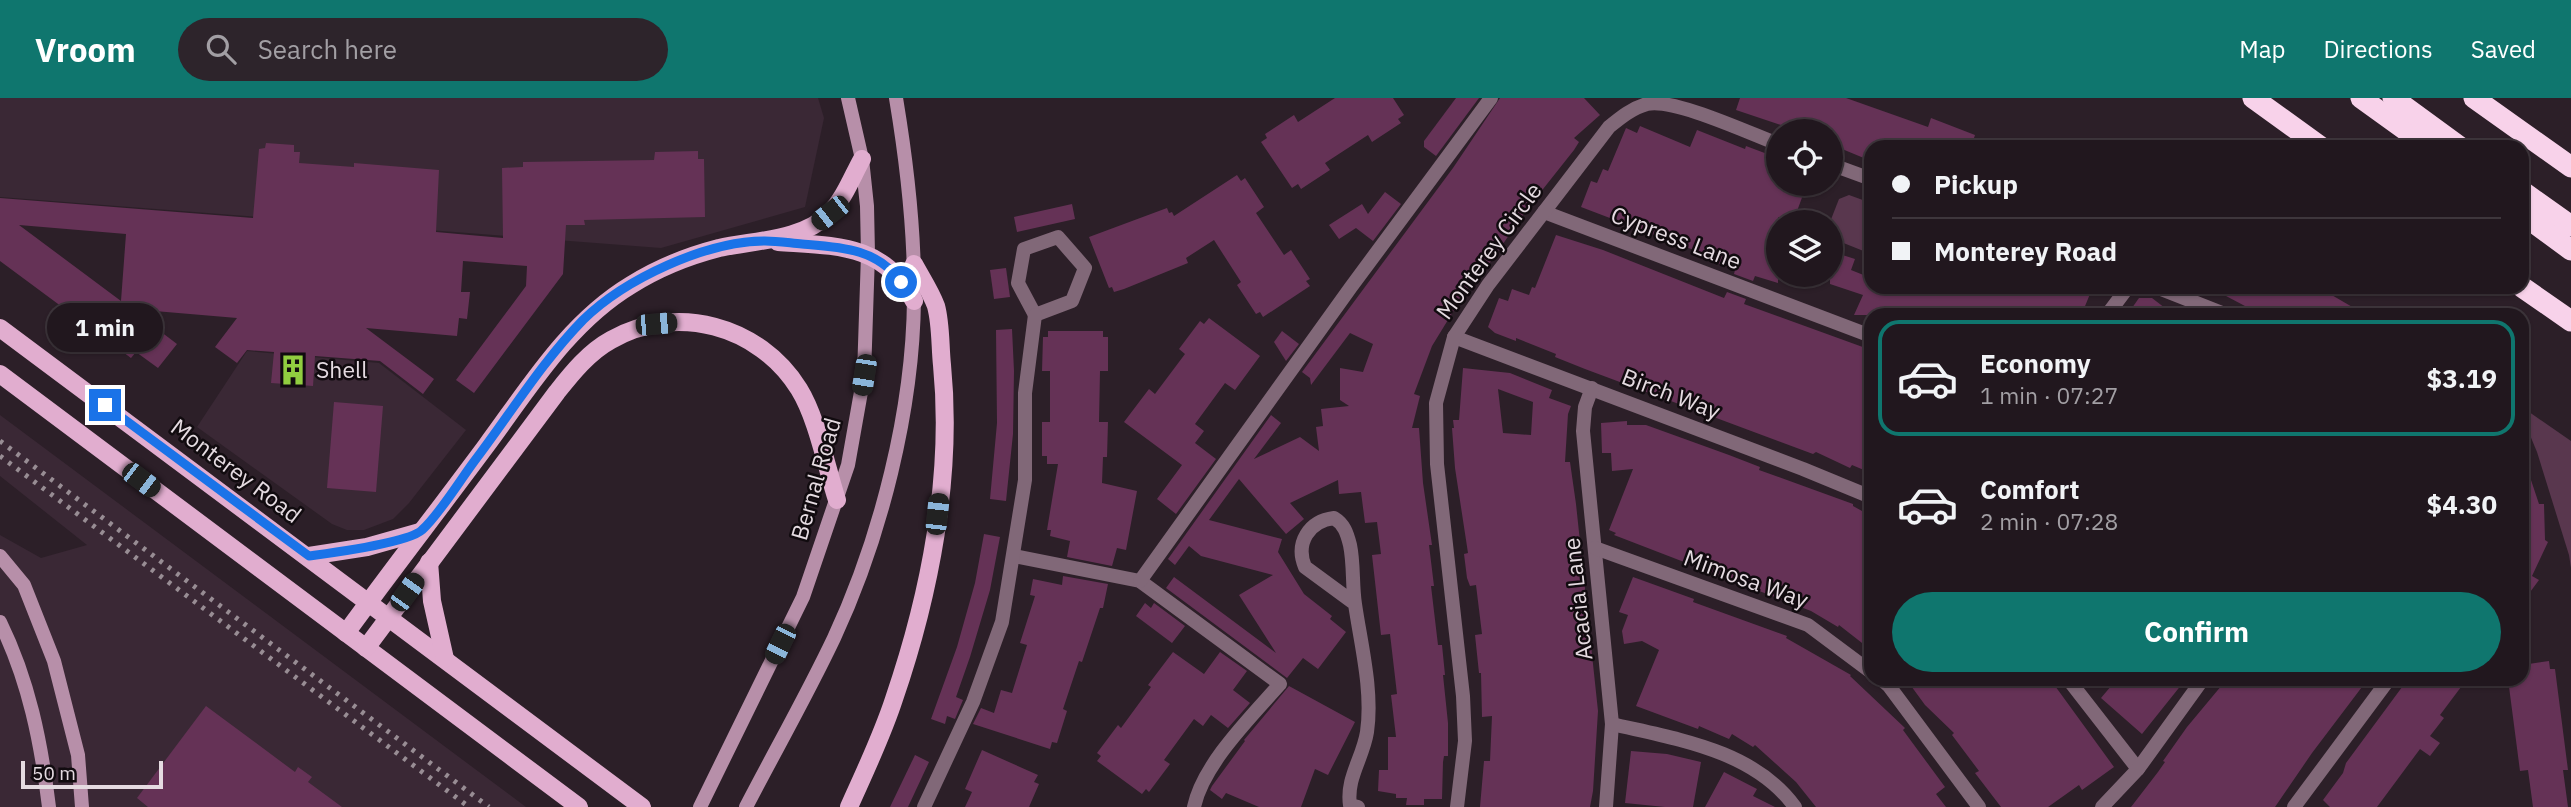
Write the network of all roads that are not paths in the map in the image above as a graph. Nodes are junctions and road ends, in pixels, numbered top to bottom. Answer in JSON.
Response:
{"nodes":[{"id":1,"x":848,"y":98,"type":"edge"},
{"id":2,"x":896,"y":98,"type":"edge"},
{"id":3,"x":1491,"y":98,"type":"edge"},
{"id":4,"x":2253,"y":98,"type":"edge"},
{"id":5,"x":2361,"y":98,"type":"edge"},
{"id":6,"x":2393,"y":98,"type":"edge"},
{"id":7,"x":2474,"y":98,"type":"edge"},
{"id":8,"x":1766,"y":139,"type":"edge"},
{"id":9,"x":2310,"y":140,"type":"edge"},
{"id":10,"x":2419,"y":140,"type":"edge"},
{"id":11,"x":2450,"y":140,"type":"edge"},
{"id":12,"x":862,"y":159,"type":"junction"},
{"id":13,"x":2571,"y":167,"type":"edge"},
{"id":14,"x":1843,"y":169,"type":"edge"},
{"id":15,"x":1864,"y":176,"type":"edge"},
{"id":16,"x":2529,"y":196,"type":"edge"},
{"id":17,"x":1544,"y":212,"type":"junction"},
{"id":18,"x":2529,"y":219,"type":"edge"},
{"id":19,"x":2571,"y":226,"type":"edge"},
{"id":20,"x":764,"y":241,"type":"junction"},
{"id":21,"x":2571,"y":250,"type":"edge"},
{"id":22,"x":867,"y":254,"type":"junction"},
{"id":23,"x":914,"y":264,"type":"junction"},
{"id":24,"x":2529,"y":292,"type":"edge"},
{"id":25,"x":2174,"y":294,"type":"edge"},
{"id":26,"x":914,"y":301,"type":"junction"},
{"id":27,"x":2209,"y":308,"type":"edge"},
{"id":28,"x":1035,"y":315,"type":"junction"},
{"id":29,"x":2571,"y":321,"type":"edge"},
{"id":30,"x":0,"y":328,"type":"edge"},
{"id":31,"x":1864,"y":333,"type":"edge"},
{"id":32,"x":1454,"y":337,"type":"junction"},
{"id":33,"x":0,"y":374,"type":"edge"},
{"id":34,"x":1592,"y":388,"type":"junction"},
{"id":35,"x":1864,"y":494,"type":"edge"},
{"id":36,"x":837,"y":500,"type":"junction"},
{"id":37,"x":420,"y":532,"type":"junction"},
{"id":38,"x":1595,"y":548,"type":"junction"},
{"id":39,"x":0,"y":556,"type":"edge"},
{"id":40,"x":309,"y":556,"type":"junction"},
{"id":41,"x":1014,"y":556,"type":"junction"},
{"id":42,"x":429,"y":562,"type":"junction"},
{"id":43,"x":1140,"y":581,"type":"junction"},
{"id":44,"x":369,"y":601,"type":"junction"},
{"id":45,"x":1354,"y":603,"type":"junction"},
{"id":46,"x":389,"y":616,"type":"junction"},
{"id":47,"x":0,"y":622,"type":"edge"},
{"id":48,"x":346,"y":633,"type":"junction"},
{"id":49,"x":366,"y":648,"type":"junction"},
{"id":50,"x":445,"y":659,"type":"junction"},
{"id":51,"x":1864,"y":667,"type":"edge"},
{"id":52,"x":1889,"y":686,"type":"edge"},
{"id":53,"x":2073,"y":686,"type":"edge"},
{"id":54,"x":2198,"y":686,"type":"edge"},
{"id":55,"x":2384,"y":686,"type":"edge"},
{"id":56,"x":1612,"y":724,"type":"junction"},
{"id":57,"x":2138,"y":769,"type":"junction"},
{"id":58,"x":49,"y":807,"type":"edge"},
{"id":59,"x":82,"y":807,"type":"edge"},
{"id":60,"x":579,"y":807,"type":"edge"},
{"id":61,"x":642,"y":807,"type":"edge"},
{"id":62,"x":701,"y":807,"type":"edge"},
{"id":63,"x":746,"y":807,"type":"edge"},
{"id":64,"x":849,"y":807,"type":"edge"},
{"id":65,"x":924,"y":807,"type":"edge"},
{"id":66,"x":1194,"y":807,"type":"edge"},
{"id":67,"x":1358,"y":807,"type":"edge"},
{"id":68,"x":1457,"y":807,"type":"edge"},
{"id":69,"x":1606,"y":807,"type":"edge"},
{"id":70,"x":1796,"y":807,"type":"edge"},
{"id":71,"x":1979,"y":807,"type":"edge"},
{"id":72,"x":2102,"y":807,"type":"edge"},
{"id":73,"x":2294,"y":807,"type":"edge"}],
"edges":[{"from":1,"to":12,"type":"main road","name":"Bernal Road"},
{"from":2,"to":23,"type":"main road"},
{"from":3,"to":43,"type":"street"},
{"from":4,"to":9,"type":"highway"},
{"from":5,"to":10,"type":"highway"},
{"from":6,"to":11,"type":"highway"},
{"from":7,"to":13,"type":"highway"},
{"from":8,"to":17,"type":"street","name":"Monterey Circle"},
{"from":12,"to":20,"type":"main road"},
{"from":12,"to":22,"type":"main road","name":"Bernal Road"},
{"from":14,"to":15,"type":"street"},
{"from":16,"to":19,"type":"highway"},
{"from":17,"to":31,"type":"street","name":"Cypress Lane"},
{"from":17,"to":32,"type":"street","name":"Monterey Circle"},
{"from":18,"to":21,"type":"highway"},
{"from":20,"to":22,"type":"main road"},
{"from":20,"to":37,"type":"main road"},
{"from":22,"to":26,"type":"main road"},
{"from":22,"to":36,"type":"main road","name":"Bernal Road"},
{"from":23,"to":26,"type":"main road"},
{"from":23,"to":64,"type":"main road"},
{"from":24,"to":29,"type":"highway"},
{"from":25,"to":27,"type":"street"},
{"from":26,"to":63,"type":"main road"},
{"from":28,"to":28,"type":"street"},
{"from":28,"to":41,"type":"street"},
{"from":30,"to":40,"type":"main road","name":"Monterey Road"},
{"from":32,"to":34,"type":"street","name":"Birch Way"},
{"from":32,"to":68,"type":"street","name":"Monterey Circle"},
{"from":33,"to":48,"type":"main road"},
{"from":34,"to":35,"type":"street","name":"Birch Way"},
{"from":34,"to":38,"type":"street","name":"Acacia Lane"},
{"from":36,"to":42,"type":"main road"},
{"from":36,"to":62,"type":"main road","name":"Bernal Road"},
{"from":37,"to":40,"type":"main road"},
{"from":37,"to":44,"type":"main road"},
{"from":38,"to":51,"type":"street","name":"Mimosa Way"},
{"from":38,"to":56,"type":"street","name":"Acacia Lane"},
{"from":39,"to":59,"type":"main road"},
{"from":40,"to":44,"type":"main road","name":"Monterey Road"},
{"from":41,"to":43,"type":"street"},
{"from":41,"to":65,"type":"street"},
{"from":42,"to":46,"type":"main road"},
{"from":42,"to":50,"type":"main road"},
{"from":43,"to":66,"type":"street"},
{"from":44,"to":46,"type":"main road","name":"Monterey Road"},
{"from":44,"to":48,"type":"main road"},
{"from":45,"to":45,"type":"street"},
{"from":45,"to":67,"type":"street"},
{"from":46,"to":49,"type":"main road"},
{"from":46,"to":50,"type":"main road","name":"Monterey Road"},
{"from":47,"to":58,"type":"main road"},
{"from":48,"to":49,"type":"main road"},
{"from":49,"to":60,"type":"main road"},
{"from":50,"to":61,"type":"main road","name":"Monterey Road"},
{"from":52,"to":71,"type":"street"},
{"from":53,"to":57,"type":"street"},
{"from":54,"to":57,"type":"street"},
{"from":55,"to":73,"type":"street"},
{"from":56,"to":69,"type":"street","name":"Acacia Lane"},
{"from":56,"to":70,"type":"street"},
{"from":57,"to":72,"type":"street"}]}
